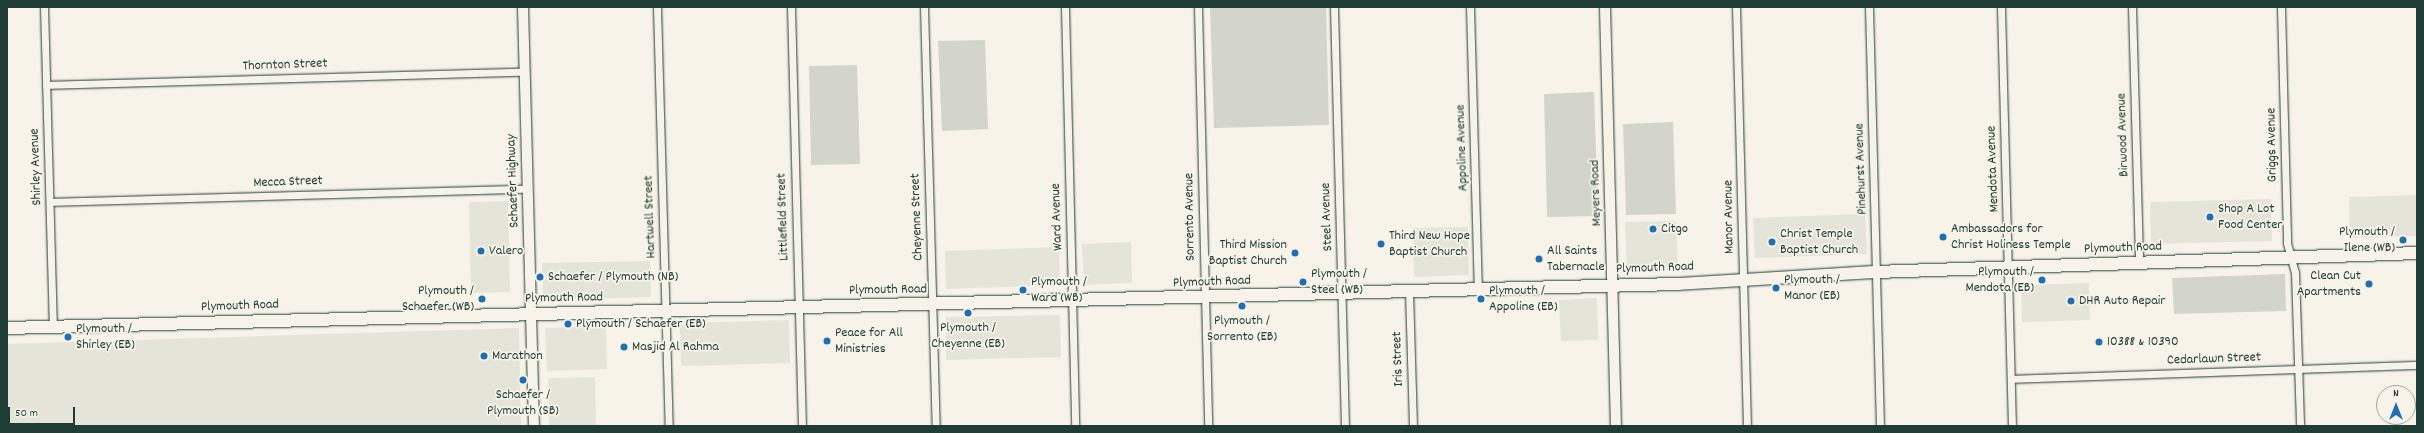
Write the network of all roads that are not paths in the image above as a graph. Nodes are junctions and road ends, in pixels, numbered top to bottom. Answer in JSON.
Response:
{"nodes":[{"id":1,"x":44,"y":7,"type":"edge"},
{"id":2,"x":523,"y":7,"type":"edge"},
{"id":3,"x":657,"y":7,"type":"edge"},
{"id":4,"x":791,"y":7,"type":"edge"},
{"id":5,"x":924,"y":7,"type":"edge"},
{"id":6,"x":1064,"y":7,"type":"edge"},
{"id":7,"x":1198,"y":7,"type":"edge"},
{"id":8,"x":1334,"y":7,"type":"edge"},
{"id":9,"x":1470,"y":7,"type":"edge"},
{"id":10,"x":1605,"y":7,"type":"edge"},
{"id":11,"x":1736,"y":7,"type":"edge"},
{"id":12,"x":1869,"y":7,"type":"edge"},
{"id":13,"x":2001,"y":7,"type":"edge"},
{"id":14,"x":2132,"y":7,"type":"edge"},
{"id":15,"x":2281,"y":7,"type":"edge"},
{"id":16,"x":525,"y":72,"type":"junction"},
{"id":17,"x":46,"y":85,"type":"junction"},
{"id":18,"x":528,"y":189,"type":"junction"},
{"id":19,"x":50,"y":202,"type":"junction"},
{"id":20,"x":2417,"y":253,"type":"edge"},
{"id":21,"x":2291,"y":257,"type":"junction"},
{"id":22,"x":2139,"y":263,"type":"junction"},
{"id":23,"x":2008,"y":267,"type":"junction"},
{"id":24,"x":1876,"y":272,"type":"junction"},
{"id":25,"x":1744,"y":278,"type":"junction"},
{"id":26,"x":1612,"y":285,"type":"junction"},
{"id":27,"x":1478,"y":289,"type":"junction"},
{"id":28,"x":1409,"y":291,"type":"junction"},
{"id":29,"x":1342,"y":293,"type":"junction"},
{"id":30,"x":1205,"y":297,"type":"junction"},
{"id":31,"x":1072,"y":301,"type":"junction"},
{"id":32,"x":932,"y":304,"type":"junction"},
{"id":33,"x":799,"y":307,"type":"junction"},
{"id":34,"x":665,"y":311,"type":"junction"},
{"id":35,"x":531,"y":314,"type":"junction"},
{"id":36,"x":53,"y":327,"type":"junction"},
{"id":37,"x":7,"y":328,"type":"edge"},
{"id":38,"x":2417,"y":365,"type":"edge"},
{"id":39,"x":2298,"y":370,"type":"junction"},
{"id":40,"x":2011,"y":379,"type":"junction"},
{"id":41,"x":534,"y":426,"type":"edge"},
{"id":42,"x":669,"y":426,"type":"edge"},
{"id":43,"x":802,"y":426,"type":"edge"},
{"id":44,"x":936,"y":426,"type":"edge"},
{"id":45,"x":1075,"y":426,"type":"edge"},
{"id":46,"x":1208,"y":426,"type":"edge"},
{"id":47,"x":1345,"y":426,"type":"edge"},
{"id":48,"x":1412,"y":426,"type":"edge"},
{"id":49,"x":1616,"y":426,"type":"edge"},
{"id":50,"x":1747,"y":426,"type":"edge"},
{"id":51,"x":1880,"y":426,"type":"edge"},
{"id":52,"x":2012,"y":426,"type":"edge"},
{"id":53,"x":2300,"y":426,"type":"edge"}],
"edges":[{"from":1,"to":17,"type":"street","name":"Shirley Avenue"},
{"from":2,"to":16,"type":"street","name":"Schaefer Highway"},
{"from":3,"to":34,"type":"street","name":"Hartwell Street"},
{"from":4,"to":33,"type":"street","name":"Littlefield Street"},
{"from":5,"to":32,"type":"street","name":"Cheyenne Street"},
{"from":6,"to":31,"type":"street","name":"Ward Avenue"},
{"from":7,"to":30,"type":"street","name":"Sorrento Avenue"},
{"from":8,"to":29,"type":"street","name":"Steel Avenue"},
{"from":9,"to":27,"type":"street","name":"Appoline Avenue"},
{"from":10,"to":26,"type":"street","name":"Meyers Road"},
{"from":11,"to":25,"type":"street","name":"Manor Avenue"},
{"from":12,"to":24,"type":"street","name":"Pinehurst Avenue"},
{"from":13,"to":23,"type":"street","name":"Mendota Avenue"},
{"from":14,"to":22,"type":"street","name":"Birwood Avenue"},
{"from":15,"to":21,"type":"street","name":"Griggs Avenue"},
{"from":16,"to":17,"type":"street","name":"Thornton Street"},
{"from":16,"to":18,"type":"street","name":"Schaefer Highway"},
{"from":17,"to":19,"type":"street","name":"Shirley Avenue"},
{"from":18,"to":19,"type":"street","name":"Mecca Street"},
{"from":18,"to":35,"type":"street","name":"Schaefer Highway"},
{"from":19,"to":36,"type":"street","name":"Shirley Avenue"},
{"from":20,"to":21,"type":"main road","name":"Plymouth Road"},
{"from":21,"to":22,"type":"main road","name":"Plymouth Road"},
{"from":21,"to":39,"type":"street","name":"Griggs Avenue"},
{"from":22,"to":23,"type":"main road","name":"Plymouth Road"},
{"from":23,"to":24,"type":"main road","name":"Plymouth Road"},
{"from":23,"to":40,"type":"street","name":"Mendota Avenue"},
{"from":24,"to":25,"type":"main road","name":"Plymouth Road"},
{"from":24,"to":51,"type":"street","name":"Pinehurst Avenue"},
{"from":25,"to":26,"type":"main road","name":"Plymouth Road"},
{"from":25,"to":50,"type":"street","name":"Manor Avenue"},
{"from":26,"to":27,"type":"main road","name":"Plymouth Road"},
{"from":26,"to":49,"type":"street","name":"Meyers Road"},
{"from":27,"to":28,"type":"main road","name":"Plymouth Road"},
{"from":28,"to":29,"type":"main road","name":"Plymouth Road"},
{"from":28,"to":48,"type":"street","name":"Iris Street"},
{"from":29,"to":30,"type":"main road","name":"Plymouth Road"},
{"from":29,"to":47,"type":"street","name":"Steel Avenue"},
{"from":30,"to":31,"type":"main road","name":"Plymouth Road"},
{"from":30,"to":46,"type":"street","name":"Sorrento Avenue"},
{"from":31,"to":32,"type":"main road","name":"Plymouth Road"},
{"from":31,"to":45,"type":"street","name":"Ward Avenue"},
{"from":32,"to":33,"type":"main road","name":"Plymouth Road"},
{"from":32,"to":44,"type":"street","name":"Cheyenne Street"},
{"from":33,"to":34,"type":"main road","name":"Plymouth Road"},
{"from":33,"to":43,"type":"street","name":"Littlefield Street"},
{"from":34,"to":35,"type":"main road","name":"Plymouth Road"},
{"from":34,"to":42,"type":"street","name":"Hartwell Street"},
{"from":35,"to":36,"type":"main road","name":"Plymouth Road"},
{"from":35,"to":41,"type":"street","name":"Schaefer Highway"},
{"from":36,"to":37,"type":"main road","name":"Plymouth Road"},
{"from":38,"to":39,"type":"street","name":"Cedarlawn Street"},
{"from":39,"to":40,"type":"street","name":"Cedarlawn Street"},
{"from":39,"to":53,"type":"street","name":"Griggs Avenue"},
{"from":40,"to":52,"type":"street","name":"Mendota Avenue"}]}
